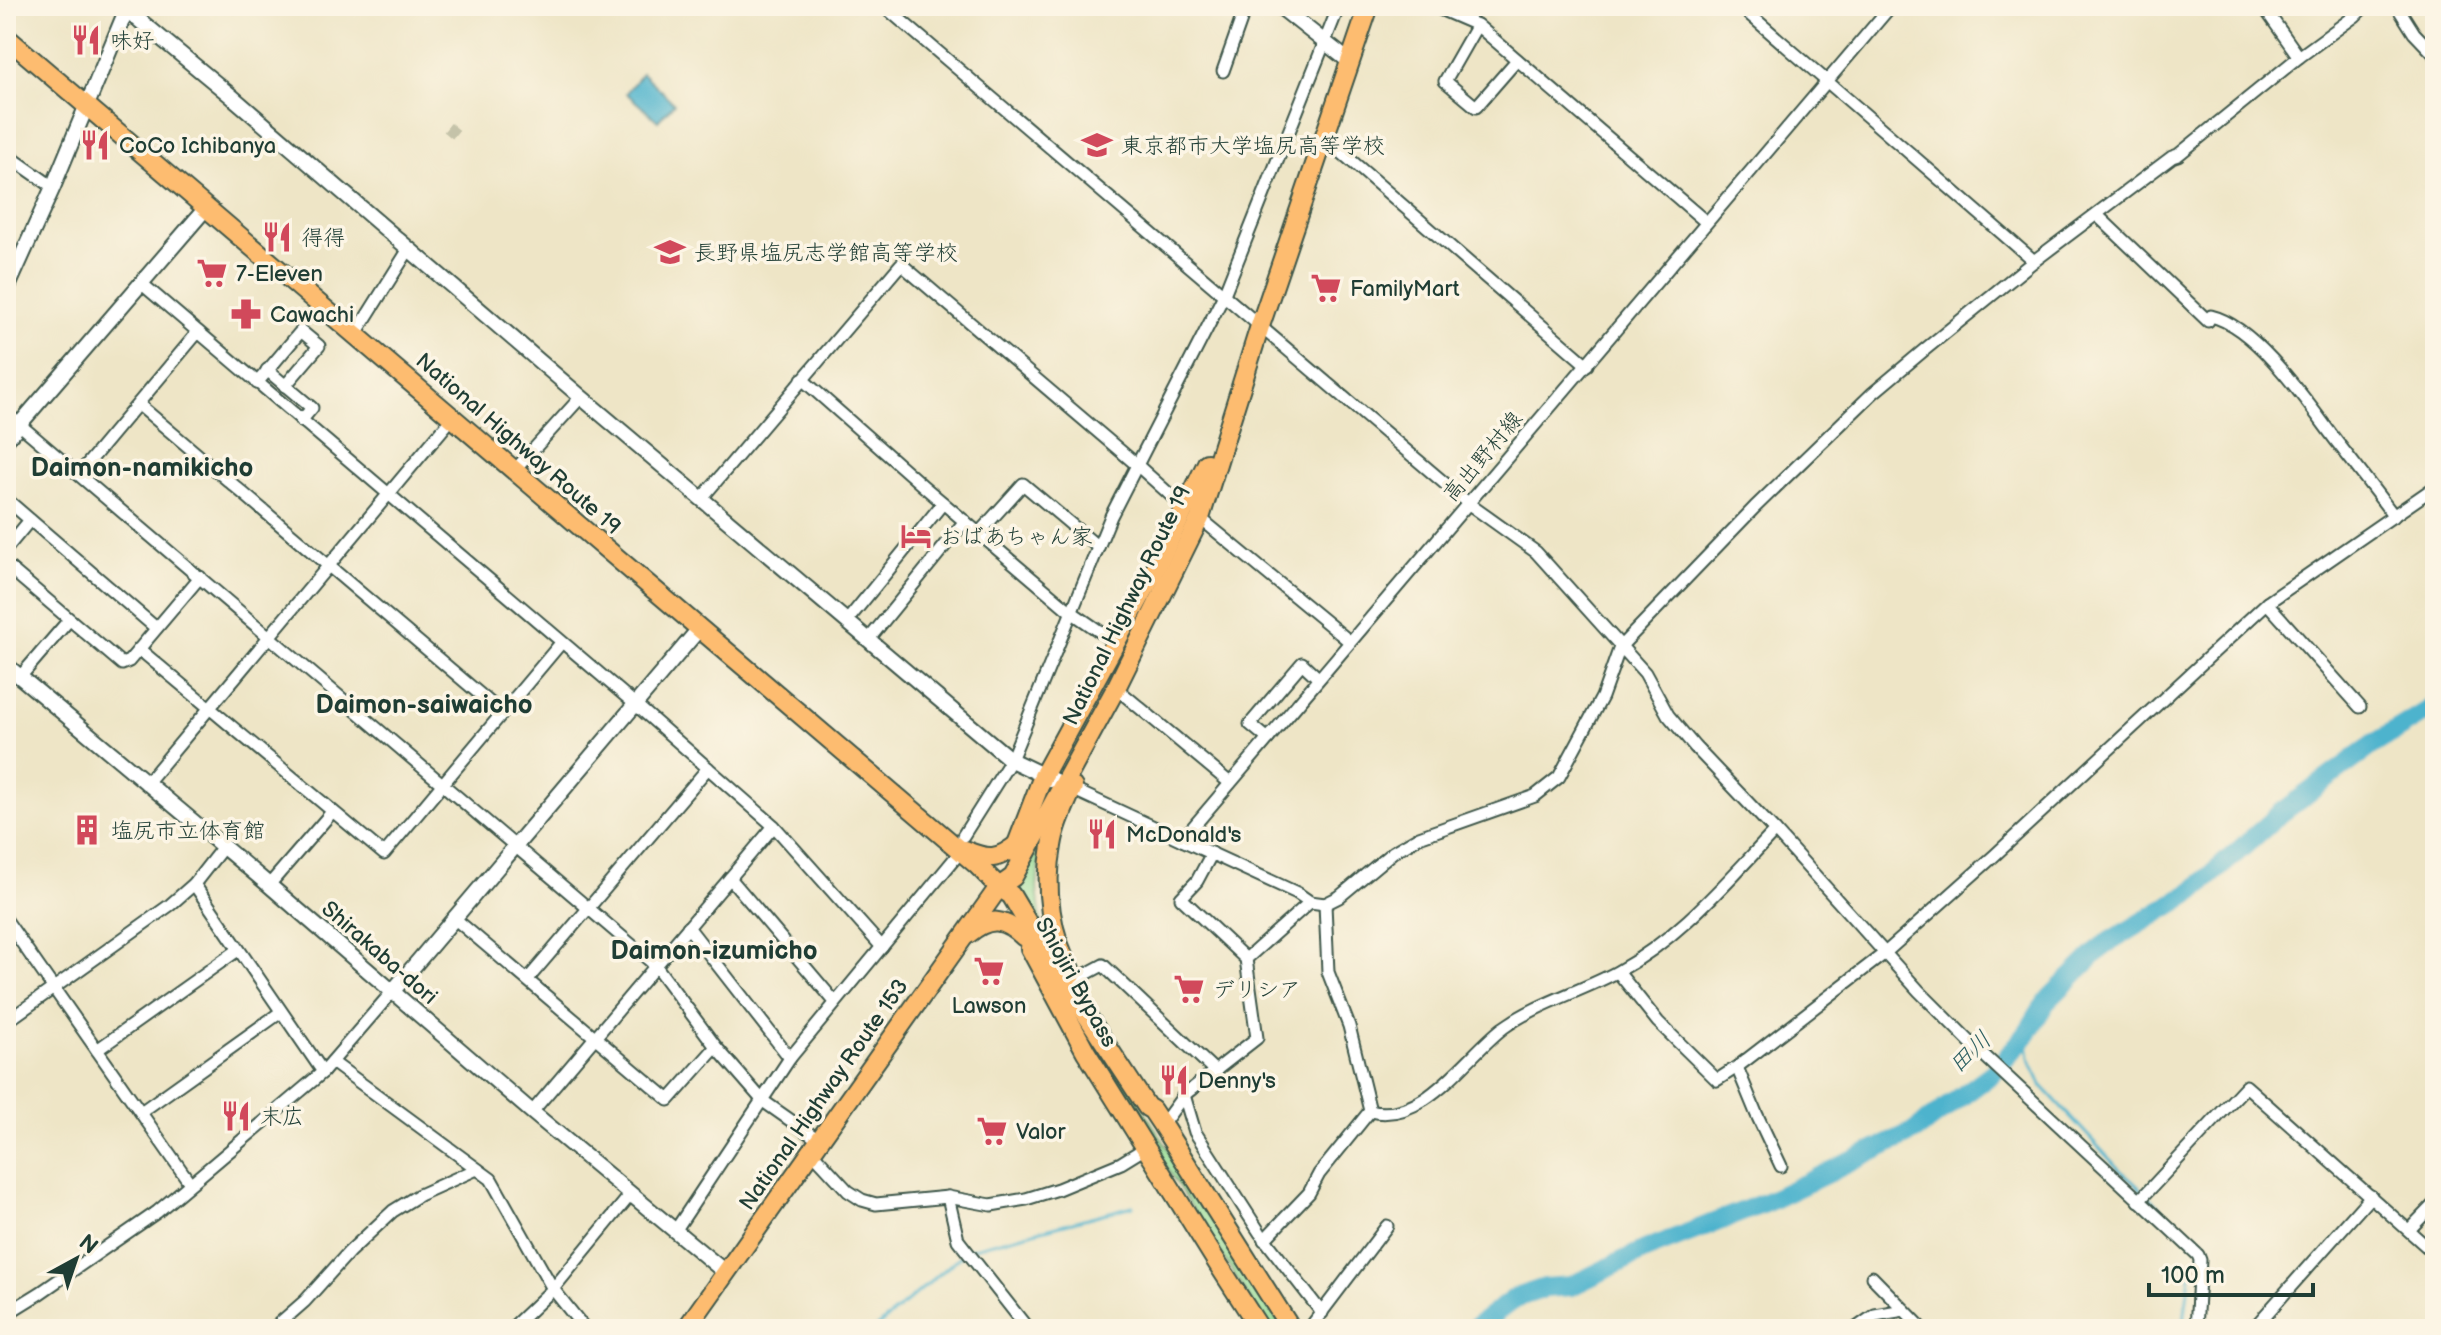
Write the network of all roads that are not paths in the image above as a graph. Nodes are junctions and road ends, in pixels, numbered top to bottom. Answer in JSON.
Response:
{"nodes":[{"id":1,"x":884,"y":6,"type":"edge"},
{"id":2,"x":1246,"y":6,"type":"edge"},
{"id":3,"x":1279,"y":6,"type":"edge"},
{"id":4,"x":1339,"y":6,"type":"edge"},
{"id":5,"x":1369,"y":6,"type":"edge"},
{"id":6,"x":1433,"y":6,"type":"edge"},
{"id":7,"x":1740,"y":6,"type":"edge"},
{"id":8,"x":1891,"y":6,"type":"edge"},
{"id":9,"x":2263,"y":6,"type":"edge"},
{"id":10,"x":2365,"y":6,"type":"edge"},
{"id":11,"x":2397,"y":6,"type":"edge"},
{"id":12,"x":128,"y":8,"type":"edge"},
{"id":13,"x":1477,"y":25,"type":"junction"},
{"id":14,"x":7,"y":37,"type":"edge"},
{"id":15,"x":1324,"y":43,"type":"junction"},
{"id":16,"x":2435,"y":55,"type":"edge"},
{"id":17,"x":2299,"y":57,"type":"junction"},
{"id":18,"x":1517,"y":60,"type":"junction"},
{"id":19,"x":1350,"y":62,"type":"junction"},
{"id":20,"x":1223,"y":71,"type":"dead end"},
{"id":21,"x":1828,"y":81,"type":"junction"},
{"id":22,"x":86,"y":105,"type":"junction"},
{"id":23,"x":1323,"y":141,"type":"junction"},
{"id":24,"x":6,"y":154,"type":"edge"},
{"id":25,"x":53,"y":187,"type":"junction"},
{"id":26,"x":206,"y":208,"type":"junction"},
{"id":27,"x":2097,"y":215,"type":"junction"},
{"id":28,"x":1706,"y":222,"type":"junction"},
{"id":29,"x":409,"y":249,"type":"junction"},
{"id":30,"x":2034,"y":261,"type":"junction"},
{"id":31,"x":141,"y":283,"type":"junction"},
{"id":32,"x":6,"y":291,"type":"edge"},
{"id":33,"x":1223,"y":297,"type":"junction"},
{"id":34,"x":1260,"y":326,"type":"junction"},
{"id":35,"x":198,"y":332,"type":"junction"},
{"id":36,"x":355,"y":335,"type":"junction"},
{"id":37,"x":1587,"y":365,"type":"junction"},
{"id":38,"x":267,"y":370,"type":"junction"},
{"id":39,"x":802,"y":379,"type":"junction"},
{"id":40,"x":257,"y":383,"type":"junction"},
{"id":41,"x":285,"y":386,"type":"junction"},
{"id":42,"x":581,"y":397,"type":"junction"},
{"id":43,"x":138,"y":404,"type":"junction"},
{"id":44,"x":6,"y":413,"type":"edge"},
{"id":45,"x":453,"y":417,"type":"junction"},
{"id":46,"x":301,"y":421,"type":"junction"},
{"id":47,"x":19,"y":425,"type":"junction"},
{"id":48,"x":6,"y":440,"type":"edge"},
{"id":49,"x":1137,"y":465,"type":"junction"},
{"id":50,"x":514,"y":471,"type":"junction"},
{"id":51,"x":79,"y":474,"type":"junction"},
{"id":52,"x":2435,"y":487,"type":"edge"},
{"id":53,"x":388,"y":495,"type":"junction"},
{"id":54,"x":702,"y":498,"type":"junction"},
{"id":55,"x":6,"y":499,"type":"edge"},
{"id":56,"x":943,"y":503,"type":"junction"},
{"id":57,"x":1469,"y":504,"type":"junction"},
{"id":58,"x":1193,"y":514,"type":"junction"},
{"id":59,"x":2394,"y":516,"type":"junction"},
{"id":60,"x":30,"y":520,"type":"junction"},
{"id":61,"x":965,"y":521,"type":"junction"},
{"id":62,"x":979,"y":533,"type":"junction"},
{"id":63,"x":1098,"y":547,"type":"junction"},
{"id":64,"x":6,"y":549,"type":"edge"},
{"id":65,"x":6,"y":565,"type":"edge"},
{"id":66,"x":329,"y":565,"type":"junction"},
{"id":67,"x":200,"y":577,"type":"junction"},
{"id":68,"x":2267,"y":603,"type":"junction"},
{"id":69,"x":1070,"y":611,"type":"junction"},
{"id":70,"x":69,"y":620,"type":"junction"},
{"id":71,"x":847,"y":621,"type":"junction"},
{"id":72,"x":156,"y":628,"type":"junction"},
{"id":73,"x":699,"y":629,"type":"junction"},
{"id":74,"x":270,"y":636,"type":"junction"},
{"id":75,"x":869,"y":639,"type":"junction"},
{"id":76,"x":1349,"y":641,"type":"junction"},
{"id":77,"x":1115,"y":642,"type":"junction"},
{"id":78,"x":561,"y":643,"type":"junction"},
{"id":79,"x":1620,"y":647,"type":"junction"},
{"id":80,"x":139,"y":649,"type":"junction"},
{"id":81,"x":1132,"y":656,"type":"junction"},
{"id":82,"x":6,"y":665,"type":"edge"},
{"id":83,"x":1097,"y":676,"type":"junction"},
{"id":84,"x":20,"y":677,"type":"junction"},
{"id":85,"x":1318,"y":678,"type":"junction"},
{"id":86,"x":1116,"y":688,"type":"junction"},
{"id":87,"x":635,"y":704,"type":"junction"},
{"id":88,"x":209,"y":707,"type":"junction"},
{"id":89,"x":2360,"y":707,"type":"dead end"},
{"id":90,"x":502,"y":713,"type":"junction"},
{"id":91,"x":1268,"y":739,"type":"junction"},
{"id":92,"x":1011,"y":760,"type":"junction"},
{"id":93,"x":708,"y":768,"type":"junction"},
{"id":94,"x":1043,"y":776,"type":"junction"},
{"id":95,"x":1230,"y":783,"type":"junction"},
{"id":96,"x":146,"y":784,"type":"junction"},
{"id":97,"x":443,"y":785,"type":"junction"},
{"id":98,"x":1067,"y":786,"type":"junction"},
{"id":99,"x":332,"y":812,"type":"junction"},
{"id":100,"x":774,"y":826,"type":"junction"},
{"id":101,"x":1775,"y":831,"type":"junction"},
{"id":102,"x":1182,"y":840,"type":"junction"},
{"id":103,"x":1019,"y":843,"type":"junction"},
{"id":104,"x":959,"y":844,"type":"junction"},
{"id":105,"x":516,"y":846,"type":"junction"},
{"id":106,"x":223,"y":847,"type":"junction"},
{"id":107,"x":1212,"y":853,"type":"junction"},
{"id":108,"x":730,"y":878,"type":"junction"},
{"id":109,"x":194,"y":884,"type":"junction"},
{"id":110,"x":269,"y":885,"type":"junction"},
{"id":111,"x":999,"y":887,"type":"junction"},
{"id":112,"x":1310,"y":902,"type":"junction"},
{"id":113,"x":1325,"y":904,"type":"junction"},
{"id":114,"x":588,"y":909,"type":"junction"},
{"id":115,"x":454,"y":918,"type":"junction"},
{"id":116,"x":6,"y":920,"type":"edge"},
{"id":117,"x":688,"y":927,"type":"junction"},
{"id":118,"x":964,"y":937,"type":"junction"},
{"id":119,"x":1024,"y":937,"type":"junction"},
{"id":120,"x":882,"y":947,"type":"junction"},
{"id":121,"x":238,"y":950,"type":"junction"},
{"id":122,"x":1885,"y":953,"type":"junction"},
{"id":123,"x":1246,"y":959,"type":"junction"},
{"id":124,"x":655,"y":965,"type":"junction"},
{"id":125,"x":1618,"y":972,"type":"junction"},
{"id":126,"x":528,"y":979,"type":"junction"},
{"id":127,"x":1075,"y":980,"type":"junction"},
{"id":128,"x":53,"y":988,"type":"junction"},
{"id":129,"x":392,"y":992,"type":"junction"},
{"id":130,"x":835,"y":1002,"type":"junction"},
{"id":131,"x":281,"y":1012,"type":"junction"},
{"id":132,"x":6,"y":1022,"type":"edge"},
{"id":133,"x":594,"y":1037,"type":"junction"},
{"id":134,"x":716,"y":1047,"type":"junction"},
{"id":135,"x":97,"y":1050,"type":"junction"},
{"id":136,"x":790,"y":1058,"type":"junction"},
{"id":137,"x":332,"y":1062,"type":"junction"},
{"id":138,"x":1737,"y":1067,"type":"junction"},
{"id":139,"x":323,"y":1072,"type":"junction"},
{"id":140,"x":1216,"y":1072,"type":"junction"},
{"id":141,"x":1184,"y":1095,"type":"junction"},
{"id":142,"x":763,"y":1101,"type":"junction"},
{"id":143,"x":1370,"y":1111,"type":"junction"},
{"id":144,"x":141,"y":1112,"type":"junction"},
{"id":145,"x":532,"y":1112,"type":"junction"},
{"id":146,"x":1157,"y":1117,"type":"junction"},
{"id":147,"x":816,"y":1146,"type":"junction"},
{"id":148,"x":1147,"y":1147,"type":"junction"},
{"id":149,"x":1781,"y":1166,"type":"dead end"},
{"id":150,"x":477,"y":1169,"type":"junction"},
{"id":151,"x":190,"y":1183,"type":"junction"},
{"id":152,"x":631,"y":1194,"type":"junction"},
{"id":153,"x":2143,"y":1196,"type":"junction"},
{"id":154,"x":2371,"y":1196,"type":"junction"},
{"id":155,"x":948,"y":1197,"type":"junction"},
{"id":156,"x":2435,"y":1203,"type":"edge"},
{"id":157,"x":1387,"y":1226,"type":"dead end"},
{"id":158,"x":2409,"y":1230,"type":"junction"},
{"id":159,"x":675,"y":1231,"type":"junction"},
{"id":160,"x":1264,"y":1240,"type":"junction"},
{"id":161,"x":2435,"y":1254,"type":"edge"},
{"id":162,"x":726,"y":1273,"type":"junction"},
{"id":163,"x":1872,"y":1277,"type":"dead end"},
{"id":164,"x":553,"y":1289,"type":"junction"},
{"id":165,"x":1904,"y":1310,"type":"junction"},
{"id":166,"x":1322,"y":1313,"type":"junction"},
{"id":167,"x":6,"y":1314,"type":"edge"},
{"id":168,"x":273,"y":1329,"type":"edge"},
{"id":169,"x":511,"y":1329,"type":"edge"},
{"id":170,"x":585,"y":1329,"type":"edge"},
{"id":171,"x":686,"y":1329,"type":"edge"},
{"id":172,"x":1028,"y":1329,"type":"edge"},
{"id":173,"x":1260,"y":1329,"type":"edge"},
{"id":174,"x":1291,"y":1329,"type":"edge"},
{"id":175,"x":1309,"y":1329,"type":"edge"},
{"id":176,"x":1855,"y":1329,"type":"edge"},
{"id":177,"x":1923,"y":1329,"type":"edge"},
{"id":178,"x":2196,"y":1329,"type":"edge"},
{"id":179,"x":2253,"y":1329,"type":"edge"}],
"edges":[{"from":1,"to":33,"type":"street"},
{"from":2,"to":20,"type":"street"},
{"from":3,"to":15,"type":"street"},
{"from":4,"to":15,"type":"street"},
{"from":5,"to":19,"type":"highway","name":"National Highway Route 19"},
{"from":6,"to":13,"type":"street"},
{"from":7,"to":21,"type":"street"},
{"from":8,"to":21,"type":"street","name":"高出野村線"},
{"from":9,"to":17,"type":"street"},
{"from":10,"to":17,"type":"street"},
{"from":11,"to":16,"type":"street"},
{"from":12,"to":22,"type":"street"},
{"from":12,"to":29,"type":"street"},
{"from":13,"to":18,"type":"street"},
{"from":13,"to":18,"type":"street"},
{"from":14,"to":22,"type":"highway","name":"National Highway Route 19"},
{"from":15,"to":19,"type":"street"},
{"from":15,"to":33,"type":"street"},
{"from":17,"to":27,"type":"street"},
{"from":18,"to":28,"type":"street"},
{"from":19,"to":23,"type":"highway","name":"National Highway Route 19"},
{"from":21,"to":28,"type":"street","name":"高出野村線"},
{"from":21,"to":30,"type":"street"},
{"from":22,"to":25,"type":"street"},
{"from":22,"to":26,"type":"highway","name":"National Highway Route 19"},
{"from":23,"to":34,"type":"highway","name":"National Highway Route 19"},
{"from":23,"to":37,"type":"street"},
{"from":24,"to":25,"type":"street"},
{"from":25,"to":32,"type":"street"},
{"from":26,"to":31,"type":"street"},
{"from":26,"to":36,"type":"highway","name":"National Highway Route 19"},
{"from":27,"to":30,"type":"street"},
{"from":27,"to":59,"type":"street"},
{"from":28,"to":37,"type":"street","name":"高出野村線"},
{"from":29,"to":36,"type":"street"},
{"from":29,"to":42,"type":"street"},
{"from":30,"to":79,"type":"street"},
{"from":31,"to":35,"type":"street"},
{"from":31,"to":47,"type":"street"},
{"from":33,"to":34,"type":"street"},
{"from":33,"to":49,"type":"street"},
{"from":34,"to":57,"type":"street"},
{"from":34,"to":58,"type":"highway","name":"National Highway Route 19"},
{"from":35,"to":40,"type":"street"},
{"from":35,"to":43,"type":"street"},
{"from":36,"to":45,"type":"highway","name":"National Highway Route 19"},
{"from":37,"to":57,"type":"street","name":"高出野村線"},
{"from":38,"to":40,"type":"street"},
{"from":38,"to":41,"type":"street"},
{"from":38,"to":41,"type":"street"},
{"from":39,"to":49,"type":"street"},
{"from":39,"to":54,"type":"street"},
{"from":39,"to":56,"type":"street"},
{"from":40,"to":46,"type":"street"},
{"from":41,"to":46,"type":"street"},
{"from":42,"to":50,"type":"street"},
{"from":42,"to":54,"type":"street"},
{"from":43,"to":51,"type":"street"},
{"from":43,"to":66,"type":"street"},
{"from":44,"to":47,"type":"street"},
{"from":45,"to":50,"type":"highway","name":"National Highway Route 19"},
{"from":45,"to":53,"type":"street"},
{"from":46,"to":53,"type":"street"},
{"from":47,"to":48,"type":"street"},
{"from":47,"to":51,"type":"street"},
{"from":49,"to":58,"type":"street"},
{"from":49,"to":63,"type":"street"},
{"from":50,"to":73,"type":"highway","name":"National Highway Route 19"},
{"from":51,"to":67,"type":"street"},
{"from":52,"to":59,"type":"street"},
{"from":53,"to":66,"type":"street"},
{"from":53,"to":78,"type":"street"},
{"from":54,"to":71,"type":"street"},
{"from":55,"to":60,"type":"street"},
{"from":56,"to":61,"type":"street"},
{"from":56,"to":71,"type":"street"},
{"from":57,"to":76,"type":"street","name":"高出野村線"},
{"from":57,"to":79,"type":"street"},
{"from":58,"to":76,"type":"street"},
{"from":58,"to":77,"type":"highway","name":"National Highway Route 19"},
{"from":58,"to":81,"type":"highway","name":"National Highway Route 19"},
{"from":59,"to":68,"type":"street"},
{"from":60,"to":64,"type":"street"},
{"from":60,"to":72,"type":"street"},
{"from":61,"to":62,"type":"street"},
{"from":61,"to":75,"type":"street"},
{"from":62,"to":63,"type":"street"},
{"from":62,"to":69,"type":"street"},
{"from":63,"to":69,"type":"street"},
{"from":65,"to":70,"type":"street"},
{"from":66,"to":74,"type":"street"},
{"from":66,"to":90,"type":"street"},
{"from":67,"to":72,"type":"street"},
{"from":67,"to":74,"type":"street"},
{"from":68,"to":89,"type":"street"},
{"from":68,"to":122,"type":"street"},
{"from":69,"to":77,"type":"street"},
{"from":69,"to":92,"type":"street"},
{"from":70,"to":80,"type":"street"},
{"from":70,"to":84,"type":"street"},
{"from":71,"to":75,"type":"street"},
{"from":72,"to":80,"type":"street"},
{"from":73,"to":87,"type":"street"},
{"from":73,"to":104,"type":"highway","name":"National Highway Route 19"},
{"from":74,"to":88,"type":"street"},
{"from":74,"to":97,"type":"street"},
{"from":75,"to":92,"type":"street"},
{"from":76,"to":85,"type":"street","name":"高出野村線"},
{"from":77,"to":81,"type":"street"},
{"from":77,"to":83,"type":"highway","name":"National Highway Route 19"},
{"from":78,"to":87,"type":"street"},
{"from":78,"to":90,"type":"street"},
{"from":79,"to":101,"type":"street"},
{"from":79,"to":113,"type":"street"},
{"from":80,"to":88,"type":"street"},
{"from":81,"to":86,"type":"highway","name":"National Highway Route 19"},
{"from":82,"to":84,"type":"street","name":"Shirakaba-dori"},
{"from":83,"to":86,"type":"street"},
{"from":83,"to":94,"type":"highway","name":"National Highway Route 19"},
{"from":84,"to":96,"type":"street","name":"Shirakaba-dori"},
{"from":85,"to":91,"type":"street","name":"高出野村線"},
{"from":85,"to":91,"type":"street"},
{"from":86,"to":95,"type":"street"},
{"from":86,"to":98,"type":"highway","name":"National Highway Route 19"},
{"from":87,"to":93,"type":"street"},
{"from":87,"to":105,"type":"street"},
{"from":88,"to":96,"type":"street"},
{"from":88,"to":99,"type":"street"},
{"from":90,"to":97,"type":"street"},
{"from":91,"to":95,"type":"street","name":"高出野村線"},
{"from":92,"to":94,"type":"street"},
{"from":92,"to":104,"type":"street"},
{"from":93,"to":100,"type":"street"},
{"from":93,"to":114,"type":"street"},
{"from":94,"to":98,"type":"street"},
{"from":94,"to":103,"type":"highway","name":"National Highway Route 19"},
{"from":95,"to":102,"type":"street","name":"高出野村線"},
{"from":96,"to":106,"type":"street","name":"Shirakaba-dori"},
{"from":97,"to":99,"type":"street"},
{"from":97,"to":105,"type":"street"},
{"from":98,"to":102,"type":"street"},
{"from":98,"to":111,"type":"highway"},
{"from":98,"to":127,"type":"highway"},
{"from":99,"to":110,"type":"street"},
{"from":100,"to":108,"type":"street"},
{"from":100,"to":120,"type":"street"},
{"from":101,"to":122,"type":"street"},
{"from":101,"to":125,"type":"street"},
{"from":102,"to":107,"type":"street"},
{"from":103,"to":104,"type":"highway"},
{"from":103,"to":111,"type":"highway","name":"National Highway Route 19"},
{"from":104,"to":111,"type":"highway","name":"National Highway Route 19"},
{"from":104,"to":120,"type":"street"},
{"from":105,"to":114,"type":"street"},
{"from":105,"to":115,"type":"street"},
{"from":106,"to":109,"type":"street"},
{"from":106,"to":110,"type":"street","name":"Shirakaba-dori"},
{"from":107,"to":112,"type":"street"},
{"from":107,"to":123,"type":"street"},
{"from":108,"to":117,"type":"street"},
{"from":108,"to":130,"type":"street"},
{"from":109,"to":121,"type":"street"},
{"from":109,"to":128,"type":"street"},
{"from":110,"to":129,"type":"street","name":"Shirakaba-dori"},
{"from":111,"to":118,"type":"highway","name":"National Highway Route 153"},
{"from":111,"to":119,"type":"highway","name":"Shiojiri Bypass"},
{"from":111,"to":146,"type":"highway","name":"Shiojiri Bypass"},
{"from":112,"to":113,"type":"street"},
{"from":112,"to":123,"type":"street"},
{"from":113,"to":143,"type":"street"},
{"from":114,"to":124,"type":"street"},
{"from":114,"to":126,"type":"street"},
{"from":115,"to":126,"type":"street"},
{"from":115,"to":129,"type":"street"},
{"from":116,"to":128,"type":"street"},
{"from":117,"to":124,"type":"street"},
{"from":117,"to":136,"type":"street"},
{"from":118,"to":119,"type":"highway"},
{"from":118,"to":147,"type":"highway","name":"National Highway Route 153"},
{"from":119,"to":148,"type":"highway","name":"Shiojiri Bypass"},
{"from":120,"to":130,"type":"street"},
{"from":121,"to":131,"type":"street"},
{"from":121,"to":135,"type":"street"},
{"from":122,"to":138,"type":"street"},
{"from":122,"to":153,"type":"street"},
{"from":123,"to":140,"type":"street"},
{"from":124,"to":133,"type":"street"},
{"from":124,"to":134,"type":"street"},
{"from":125,"to":138,"type":"street"},
{"from":125,"to":143,"type":"street"},
{"from":126,"to":133,"type":"street"},
{"from":127,"to":140,"type":"street"},
{"from":127,"to":146,"type":"highway"},
{"from":128,"to":132,"type":"street"},
{"from":128,"to":135,"type":"street"},
{"from":129,"to":137,"type":"street"},
{"from":129,"to":145,"type":"street","name":"Shirakaba-dori"},
{"from":130,"to":136,"type":"street"},
{"from":131,"to":139,"type":"street"},
{"from":131,"to":144,"type":"street"},
{"from":133,"to":134,"type":"street"},
{"from":133,"to":145,"type":"street"},
{"from":134,"to":142,"type":"street"},
{"from":135,"to":144,"type":"street"},
{"from":136,"to":142,"type":"street"},
{"from":137,"to":139,"type":"street"},
{"from":137,"to":150,"type":"street"},
{"from":138,"to":149,"type":"street"},
{"from":139,"to":151,"type":"street"},
{"from":140,"to":141,"type":"street"},
{"from":141,"to":146,"type":"street"},
{"from":141,"to":160,"type":"street"},
{"from":142,"to":147,"type":"street"},
{"from":142,"to":159,"type":"street"},
{"from":143,"to":160,"type":"street"},
{"from":144,"to":151,"type":"street"},
{"from":145,"to":152,"type":"street","name":"Shirakaba-dori"},
{"from":146,"to":174,"type":"highway","name":"Shiojiri Bypass"},
{"from":147,"to":155,"type":"street"},
{"from":147,"to":162,"type":"highway","name":"National Highway Route 153"},
{"from":148,"to":155,"type":"street"},
{"from":148,"to":173,"type":"highway","name":"Shiojiri Bypass"},
{"from":150,"to":164,"type":"street"},
{"from":150,"to":168,"type":"street"},
{"from":151,"to":167,"type":"street"},
{"from":152,"to":159,"type":"street","name":"Shirakaba-dori"},
{"from":152,"to":164,"type":"street"},
{"from":153,"to":154,"type":"street"},
{"from":153,"to":178,"type":"street"},
{"from":154,"to":158,"type":"street"},
{"from":154,"to":179,"type":"street"},
{"from":155,"to":172,"type":"street"},
{"from":156,"to":158,"type":"street"},
{"from":157,"to":166,"type":"street"},
{"from":158,"to":161,"type":"street"},
{"from":159,"to":162,"type":"street","name":"Shirakaba-dori"},
{"from":160,"to":166,"type":"street"},
{"from":162,"to":171,"type":"highway","name":"National Highway Route 153"},
{"from":163,"to":165,"type":"street"},
{"from":164,"to":169,"type":"street"},
{"from":164,"to":170,"type":"street"},
{"from":165,"to":176,"type":"street"},
{"from":165,"to":177,"type":"street"},
{"from":166,"to":175,"type":"street"}]}
